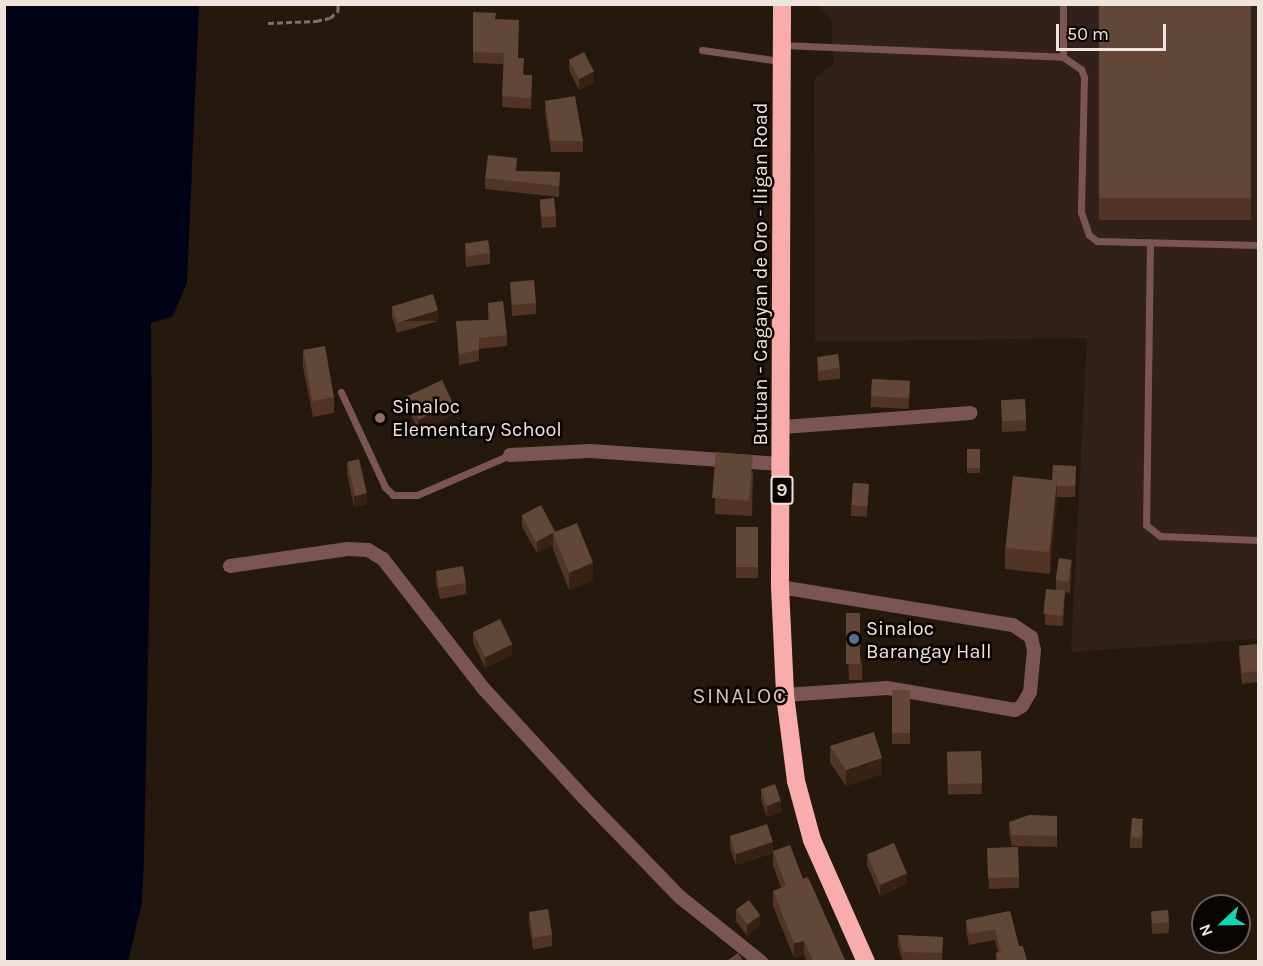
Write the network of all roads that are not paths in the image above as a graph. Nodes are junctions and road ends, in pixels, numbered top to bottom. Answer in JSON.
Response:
{"nodes":[{"id":1,"x":782,"y":4,"type":"edge"},
{"id":2,"x":1063,"y":4,"type":"edge"},
{"id":3,"x":702,"y":50,"type":"dead end"},
{"id":4,"x":782,"y":54,"type":"junction"},
{"id":5,"x":1063,"y":57,"type":"junction"},
{"id":6,"x":1150,"y":242,"type":"junction"},
{"id":7,"x":1258,"y":245,"type":"edge"},
{"id":8,"x":341,"y":392,"type":"dead end"},
{"id":9,"x":970,"y":413,"type":"dead end"},
{"id":10,"x":783,"y":427,"type":"junction"},
{"id":11,"x":510,"y":455,"type":"joint"},
{"id":12,"x":782,"y":464,"type":"junction"},
{"id":13,"x":1258,"y":540,"type":"edge"},
{"id":14,"x":230,"y":566,"type":"dead end"},
{"id":15,"x":780,"y":587,"type":"junction"},
{"id":16,"x":785,"y":695,"type":"junction"},
{"id":17,"x":761,"y":962,"type":"edge"},
{"id":18,"x":866,"y":962,"type":"edge"}],
"edges":[{"from":1,"to":4,"type":"highway","name":"Butuan - Cagayan de Oro - Iligan Road","number":"9"},
{"from":2,"to":5,"type":"lane"},
{"from":3,"to":4,"type":"lane"},
{"from":4,"to":5,"type":"lane"},
{"from":4,"to":10,"type":"highway","name":"Butuan - Cagayan de Oro - Iligan Road","number":"9"},
{"from":5,"to":6,"type":"lane"},
{"from":6,"to":7,"type":"lane"},
{"from":6,"to":13,"type":"lane"},
{"from":8,"to":11,"type":"lane"},
{"from":9,"to":10,"type":"street"},
{"from":10,"to":12,"type":"highway","name":"Butuan - Cagayan de Oro - Iligan Road","number":"9"},
{"from":11,"to":12,"type":"street"},
{"from":12,"to":15,"type":"highway","name":"Butuan - Cagayan de Oro - Iligan Road","number":"9"},
{"from":14,"to":17,"type":"street"},
{"from":15,"to":16,"type":"highway","name":"Butuan - Cagayan de Oro - Iligan Road","number":"9"},
{"from":15,"to":16,"type":"street"},
{"from":16,"to":18,"type":"highway","name":"Butuan - Cagayan de Oro - Iligan Road","number":"9"}]}
